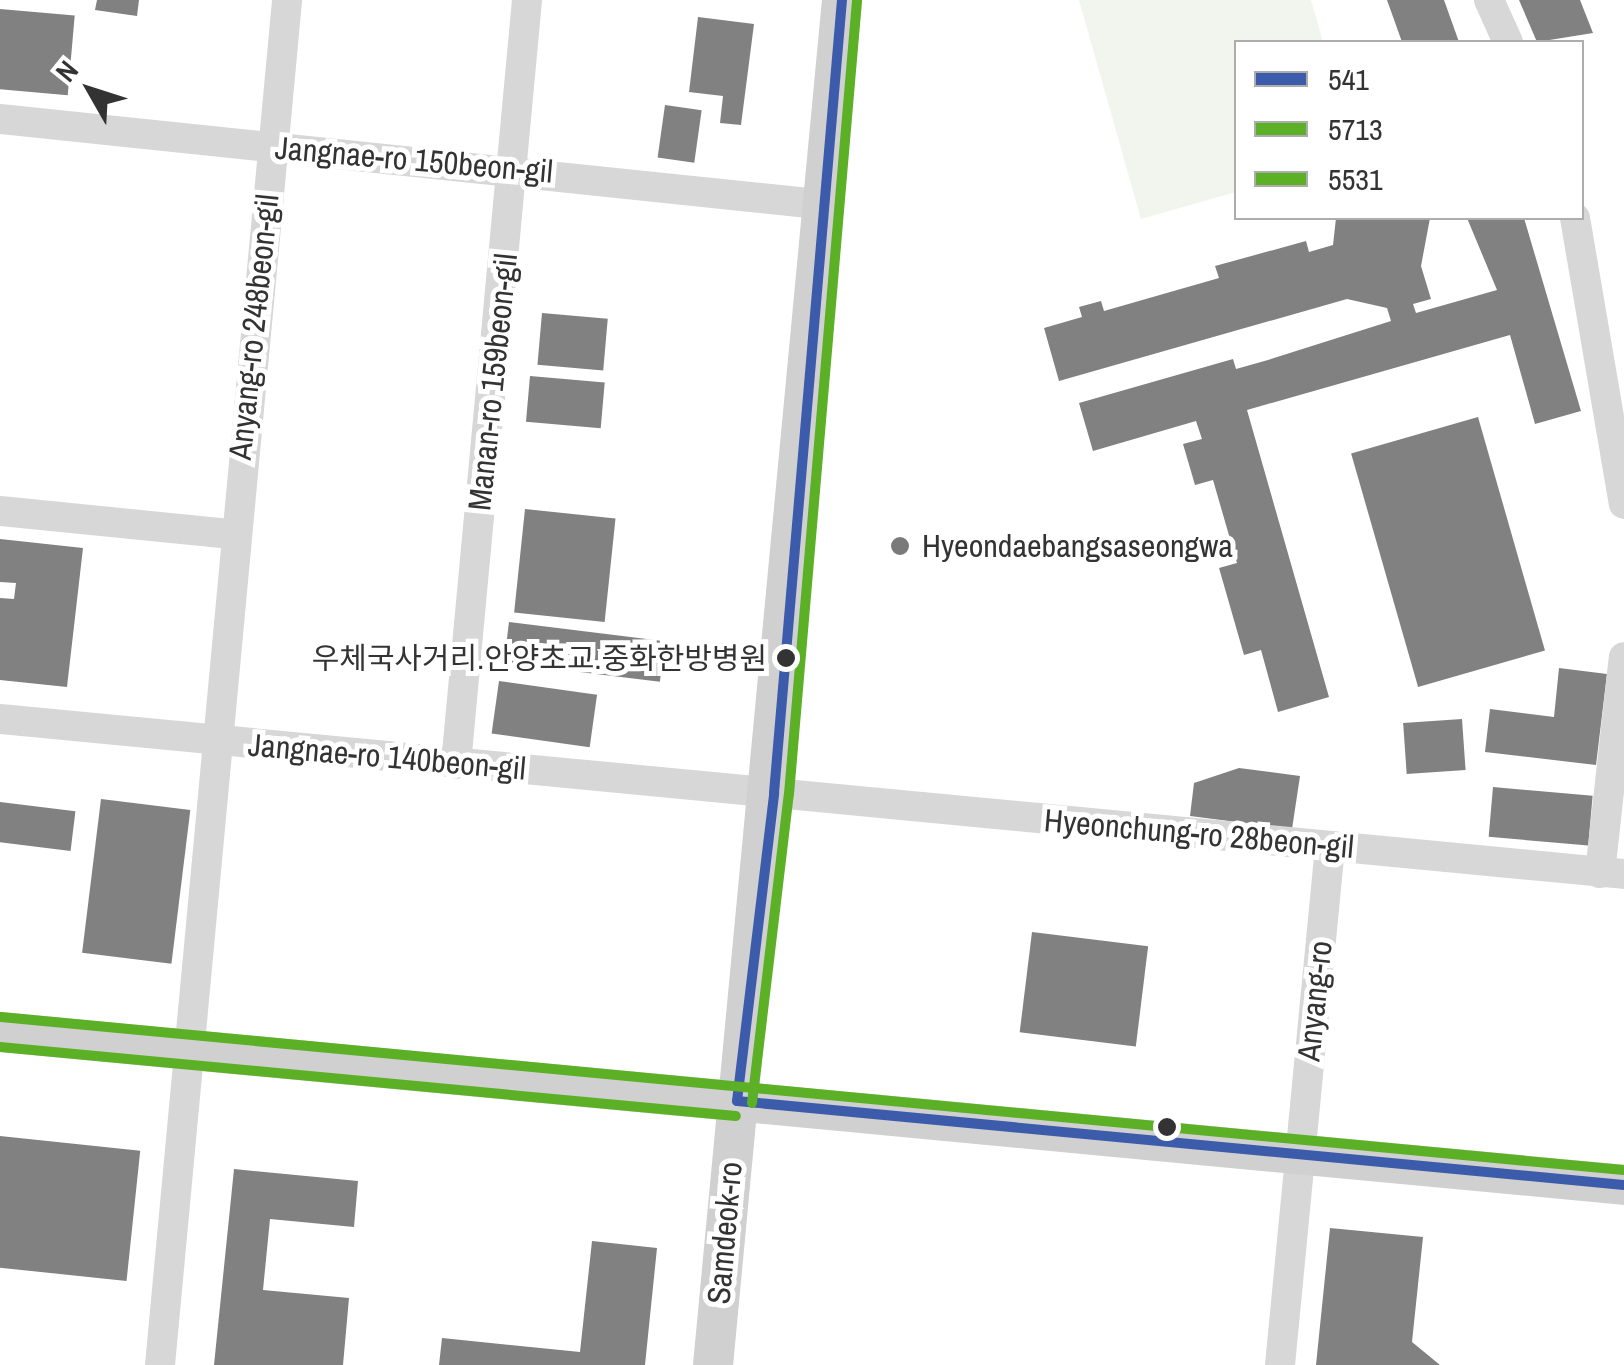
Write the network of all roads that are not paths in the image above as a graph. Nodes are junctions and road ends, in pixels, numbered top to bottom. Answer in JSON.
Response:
{"nodes":[{"id":1,"x":287,"y":0,"type":"edge"},
{"id":2,"x":527,"y":0,"type":"edge"},
{"id":3,"x":842,"y":0,"type":"edge"},
{"id":4,"x":1488,"y":0,"type":"edge"},
{"id":5,"x":1507,"y":40,"type":"edge"},
{"id":6,"x":0,"y":119,"type":"edge"},
{"id":7,"x":272,"y":148,"type":"junction"},
{"id":8,"x":514,"y":166,"type":"junction"},
{"id":9,"x":828,"y":205,"type":"junction"},
{"id":10,"x":1576,"y":220,"type":"edge"},
{"id":11,"x":1612,"y":356,"type":"edge"},
{"id":12,"x":1624,"y":504,"type":"edge"},
{"id":13,"x":0,"y":511,"type":"edge"},
{"id":14,"x":232,"y":534,"type":"junction"},
{"id":15,"x":1624,"y":657,"type":"edge"},
{"id":16,"x":0,"y":719,"type":"edge"},
{"id":17,"x":214,"y":742,"type":"junction"},
{"id":18,"x":456,"y":764,"type":"junction"},
{"id":19,"x":774,"y":793,"type":"junction"},
{"id":20,"x":1330,"y":847,"type":"junction"},
{"id":21,"x":1612,"y":873,"type":"edge"},
{"id":22,"x":0,"y":1032,"type":"edge"},
{"id":23,"x":190,"y":1050,"type":"junction"},
{"id":24,"x":736,"y":1102,"type":"junction"},
{"id":25,"x":1300,"y":1156,"type":"junction"},
{"id":26,"x":1624,"y":1185,"type":"edge"},
{"id":27,"x":160,"y":1365,"type":"edge"},
{"id":28,"x":713,"y":1365,"type":"edge"},
{"id":29,"x":1280,"y":1365,"type":"edge"}],
"edges":[{"from":1,"to":7,"type":"street","name":"Anyang-ro 248beon-gil"},
{"from":2,"to":8,"type":"street","name":"Manan-ro 159beon-gil"},
{"from":3,"to":9,"type":"street","name":"Samdeok-ro"},
{"from":4,"to":5,"type":"street"},
{"from":6,"to":7,"type":"street","name":"Jangnae-ro 150beon-gil"},
{"from":7,"to":8,"type":"street","name":"Jangnae-ro 150beon-gil"},
{"from":7,"to":14,"type":"street","name":"Anyang-ro 248beon-gil"},
{"from":8,"to":9,"type":"street","name":"Jangnae-ro 150beon-gil"},
{"from":8,"to":18,"type":"street","name":"Manan-ro 159beon-gil"},
{"from":9,"to":19,"type":"street","name":"Samdeok-ro"},
{"from":10,"to":11,"type":"street"},
{"from":11,"to":12,"type":"street"},
{"from":13,"to":14,"type":"street"},
{"from":14,"to":17,"type":"street","name":"Anyang-ro 248beon-gil"},
{"from":15,"to":21,"type":"street"},
{"from":16,"to":17,"type":"street","name":"Jangnae-ro 140beon-gil"},
{"from":17,"to":18,"type":"street","name":"Jangnae-ro 140beon-gil"},
{"from":17,"to":23,"type":"street","name":"Anyang-ro 248beon-gil"},
{"from":18,"to":19,"type":"street","name":"Jangnae-ro 140beon-gil"},
{"from":19,"to":20,"type":"street","name":"Hyeonchung-ro 28beon-gil"},
{"from":19,"to":24,"type":"street","name":"Samdeok-ro"},
{"from":20,"to":21,"type":"street","name":"Hyeonchung-ro 28beon-gil"},
{"from":20,"to":25,"type":"street","name":"Anyang-ro"},
{"from":22,"to":23,"type":"street"},
{"from":23,"to":24,"type":"street"},
{"from":23,"to":27,"type":"street","name":"Anyang-ro 248beon-gil"},
{"from":24,"to":25,"type":"street"},
{"from":24,"to":28,"type":"street","name":"Samdeok-ro"},
{"from":25,"to":26,"type":"street"},
{"from":25,"to":29,"type":"street","name":"Anyang-ro"}]}
